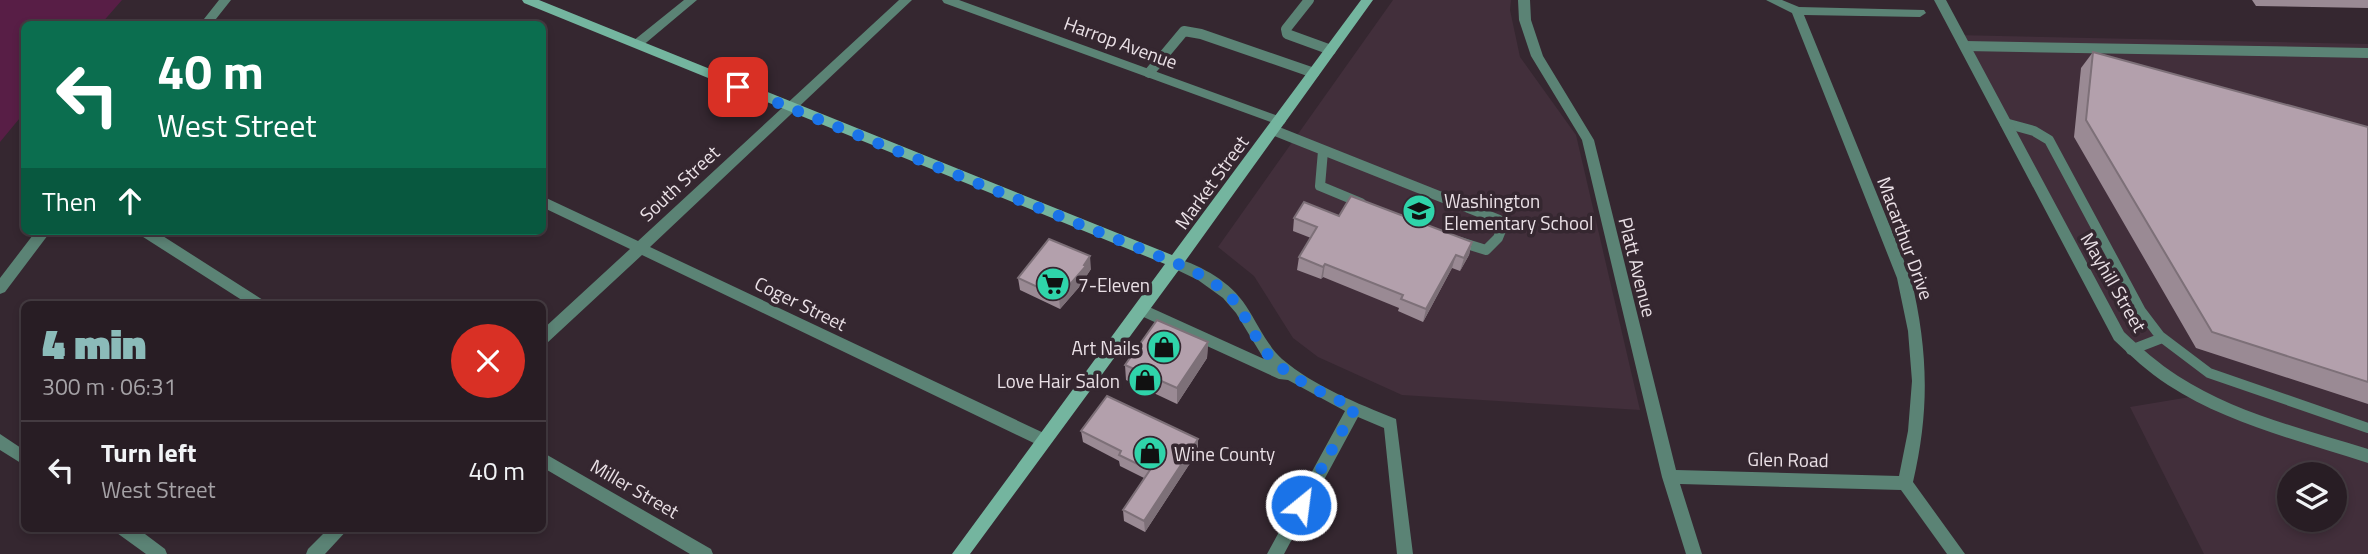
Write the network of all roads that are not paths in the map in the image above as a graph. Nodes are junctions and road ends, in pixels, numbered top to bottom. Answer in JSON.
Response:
{"nodes":[{"id":1,"x":225,"y":0,"type":"edge"},
{"id":2,"x":527,"y":0,"type":"edge"},
{"id":3,"x":691,"y":0,"type":"edge"},
{"id":4,"x":906,"y":0,"type":"edge"},
{"id":5,"x":948,"y":0,"type":"edge"},
{"id":6,"x":1309,"y":0,"type":"edge"},
{"id":7,"x":1367,"y":0,"type":"edge"},
{"id":8,"x":1524,"y":0,"type":"edge"},
{"id":9,"x":1772,"y":0,"type":"edge"},
{"id":10,"x":1940,"y":0,"type":"edge"},
{"id":11,"x":1797,"y":11,"type":"junction"},
{"id":12,"x":1920,"y":13,"type":"dead end"},
{"id":13,"x":208,"y":21,"type":"edge"},
{"id":14,"x":637,"y":44,"type":"junction"},
{"id":15,"x":1965,"y":46,"type":"junction"},
{"id":16,"x":1331,"y":50,"type":"junction"},
{"id":17,"x":2368,"y":53,"type":"edge"},
{"id":18,"x":1149,"y":73,"type":"junction"},
{"id":19,"x":1314,"y":73,"type":"junction"},
{"id":20,"x":789,"y":108,"type":"junction"},
{"id":21,"x":2005,"y":122,"type":"junction"},
{"id":22,"x":1277,"y":125,"type":"junction"},
{"id":23,"x":1323,"y":151,"type":"junction"},
{"id":24,"x":546,"y":203,"type":"edge"},
{"id":25,"x":1371,"y":207,"type":"edge"},
{"id":26,"x":41,"y":235,"type":"edge"},
{"id":27,"x":151,"y":235,"type":"edge"},
{"id":28,"x":1445,"y":237,"type":"edge"},
{"id":29,"x":640,"y":248,"type":"junction"},
{"id":30,"x":1176,"y":263,"type":"junction"},
{"id":31,"x":0,"y":288,"type":"edge"},
{"id":32,"x":253,"y":301,"type":"edge"},
{"id":33,"x":1142,"y":310,"type":"junction"},
{"id":34,"x":546,"y":336,"type":"edge"},
{"id":35,"x":2162,"y":338,"type":"junction"},
{"id":36,"x":2131,"y":350,"type":"junction"},
{"id":37,"x":1306,"y":384,"type":"junction"},
{"id":38,"x":1355,"y":408,"type":"junction"},
{"id":39,"x":2368,"y":428,"type":"edge"},
{"id":40,"x":1043,"y":440,"type":"junction"},
{"id":41,"x":0,"y":441,"type":"edge"},
{"id":42,"x":21,"y":456,"type":"edge"},
{"id":43,"x":2368,"y":456,"type":"edge"},
{"id":44,"x":546,"y":461,"type":"edge"},
{"id":45,"x":1670,"y":477,"type":"junction"},
{"id":46,"x":1905,"y":483,"type":"junction"},
{"id":47,"x":129,"y":532,"type":"edge"},
{"id":48,"x":337,"y":532,"type":"edge"},
{"id":49,"x":159,"y":554,"type":"edge"},
{"id":50,"x":314,"y":554,"type":"edge"},
{"id":51,"x":705,"y":554,"type":"edge"},
{"id":52,"x":960,"y":554,"type":"edge"},
{"id":53,"x":1275,"y":554,"type":"edge"},
{"id":54,"x":1405,"y":554,"type":"edge"},
{"id":55,"x":1694,"y":554,"type":"edge"},
{"id":56,"x":1957,"y":554,"type":"edge"}],
"edges":[{"from":1,"to":13,"type":"street"},
{"from":2,"to":14,"type":"street"},
{"from":3,"to":14,"type":"street"},
{"from":4,"to":20,"type":"street","name":"South Street"},
{"from":5,"to":18,"type":"street","name":"Harrop Avenue"},
{"from":6,"to":16,"type":"lane"},
{"from":7,"to":16,"type":"street","name":"Market Street"},
{"from":8,"to":45,"type":"street","name":"Platt Avenue"},
{"from":9,"to":11,"type":"street"},
{"from":10,"to":15,"type":"street","name":"Mayhill Street"},
{"from":11,"to":12,"type":"street"},
{"from":11,"to":46,"type":"street","name":"Macarthur Drive"},
{"from":14,"to":20,"type":"street"},
{"from":15,"to":17,"type":"lane"},
{"from":15,"to":21,"type":"street","name":"Mayhill Street"},
{"from":16,"to":19,"type":"street","name":"Market Street"},
{"from":18,"to":19,"type":"lane"},
{"from":18,"to":22,"type":"street","name":"Harrop Avenue"},
{"from":19,"to":22,"type":"street","name":"Market Street"},
{"from":20,"to":29,"type":"street","name":"South Street"},
{"from":20,"to":30,"type":"street"},
{"from":21,"to":35,"type":"lane"},
{"from":21,"to":36,"type":"street","name":"Mayhill Street"},
{"from":22,"to":23,"type":"lane"},
{"from":22,"to":30,"type":"street","name":"Market Street"},
{"from":23,"to":25,"type":"lane"},
{"from":23,"to":28,"type":"lane"},
{"from":24,"to":29,"type":"street","name":"Coger Street"},
{"from":26,"to":31,"type":"street"},
{"from":27,"to":32,"type":"street"},
{"from":29,"to":34,"type":"street","name":"South Street"},
{"from":29,"to":40,"type":"street","name":"Coger Street"},
{"from":30,"to":33,"type":"street","name":"Market Street"},
{"from":30,"to":37,"type":"street"},
{"from":33,"to":37,"type":"street"},
{"from":33,"to":40,"type":"street","name":"Market Street"},
{"from":35,"to":36,"type":"lane"},
{"from":35,"to":39,"type":"lane"},
{"from":36,"to":43,"type":"street","name":"Mayhill Street"},
{"from":37,"to":38,"type":"street"},
{"from":38,"to":53,"type":"street"},
{"from":38,"to":54,"type":"street"},
{"from":40,"to":52,"type":"street","name":"Market Street"},
{"from":41,"to":42,"type":"street"},
{"from":44,"to":51,"type":"street","name":"Miller Street"},
{"from":45,"to":46,"type":"street","name":"Glen Road"},
{"from":45,"to":55,"type":"street","name":"Platt Avenue"},
{"from":46,"to":56,"type":"street"},
{"from":47,"to":49,"type":"street"},
{"from":48,"to":50,"type":"street"}]}
